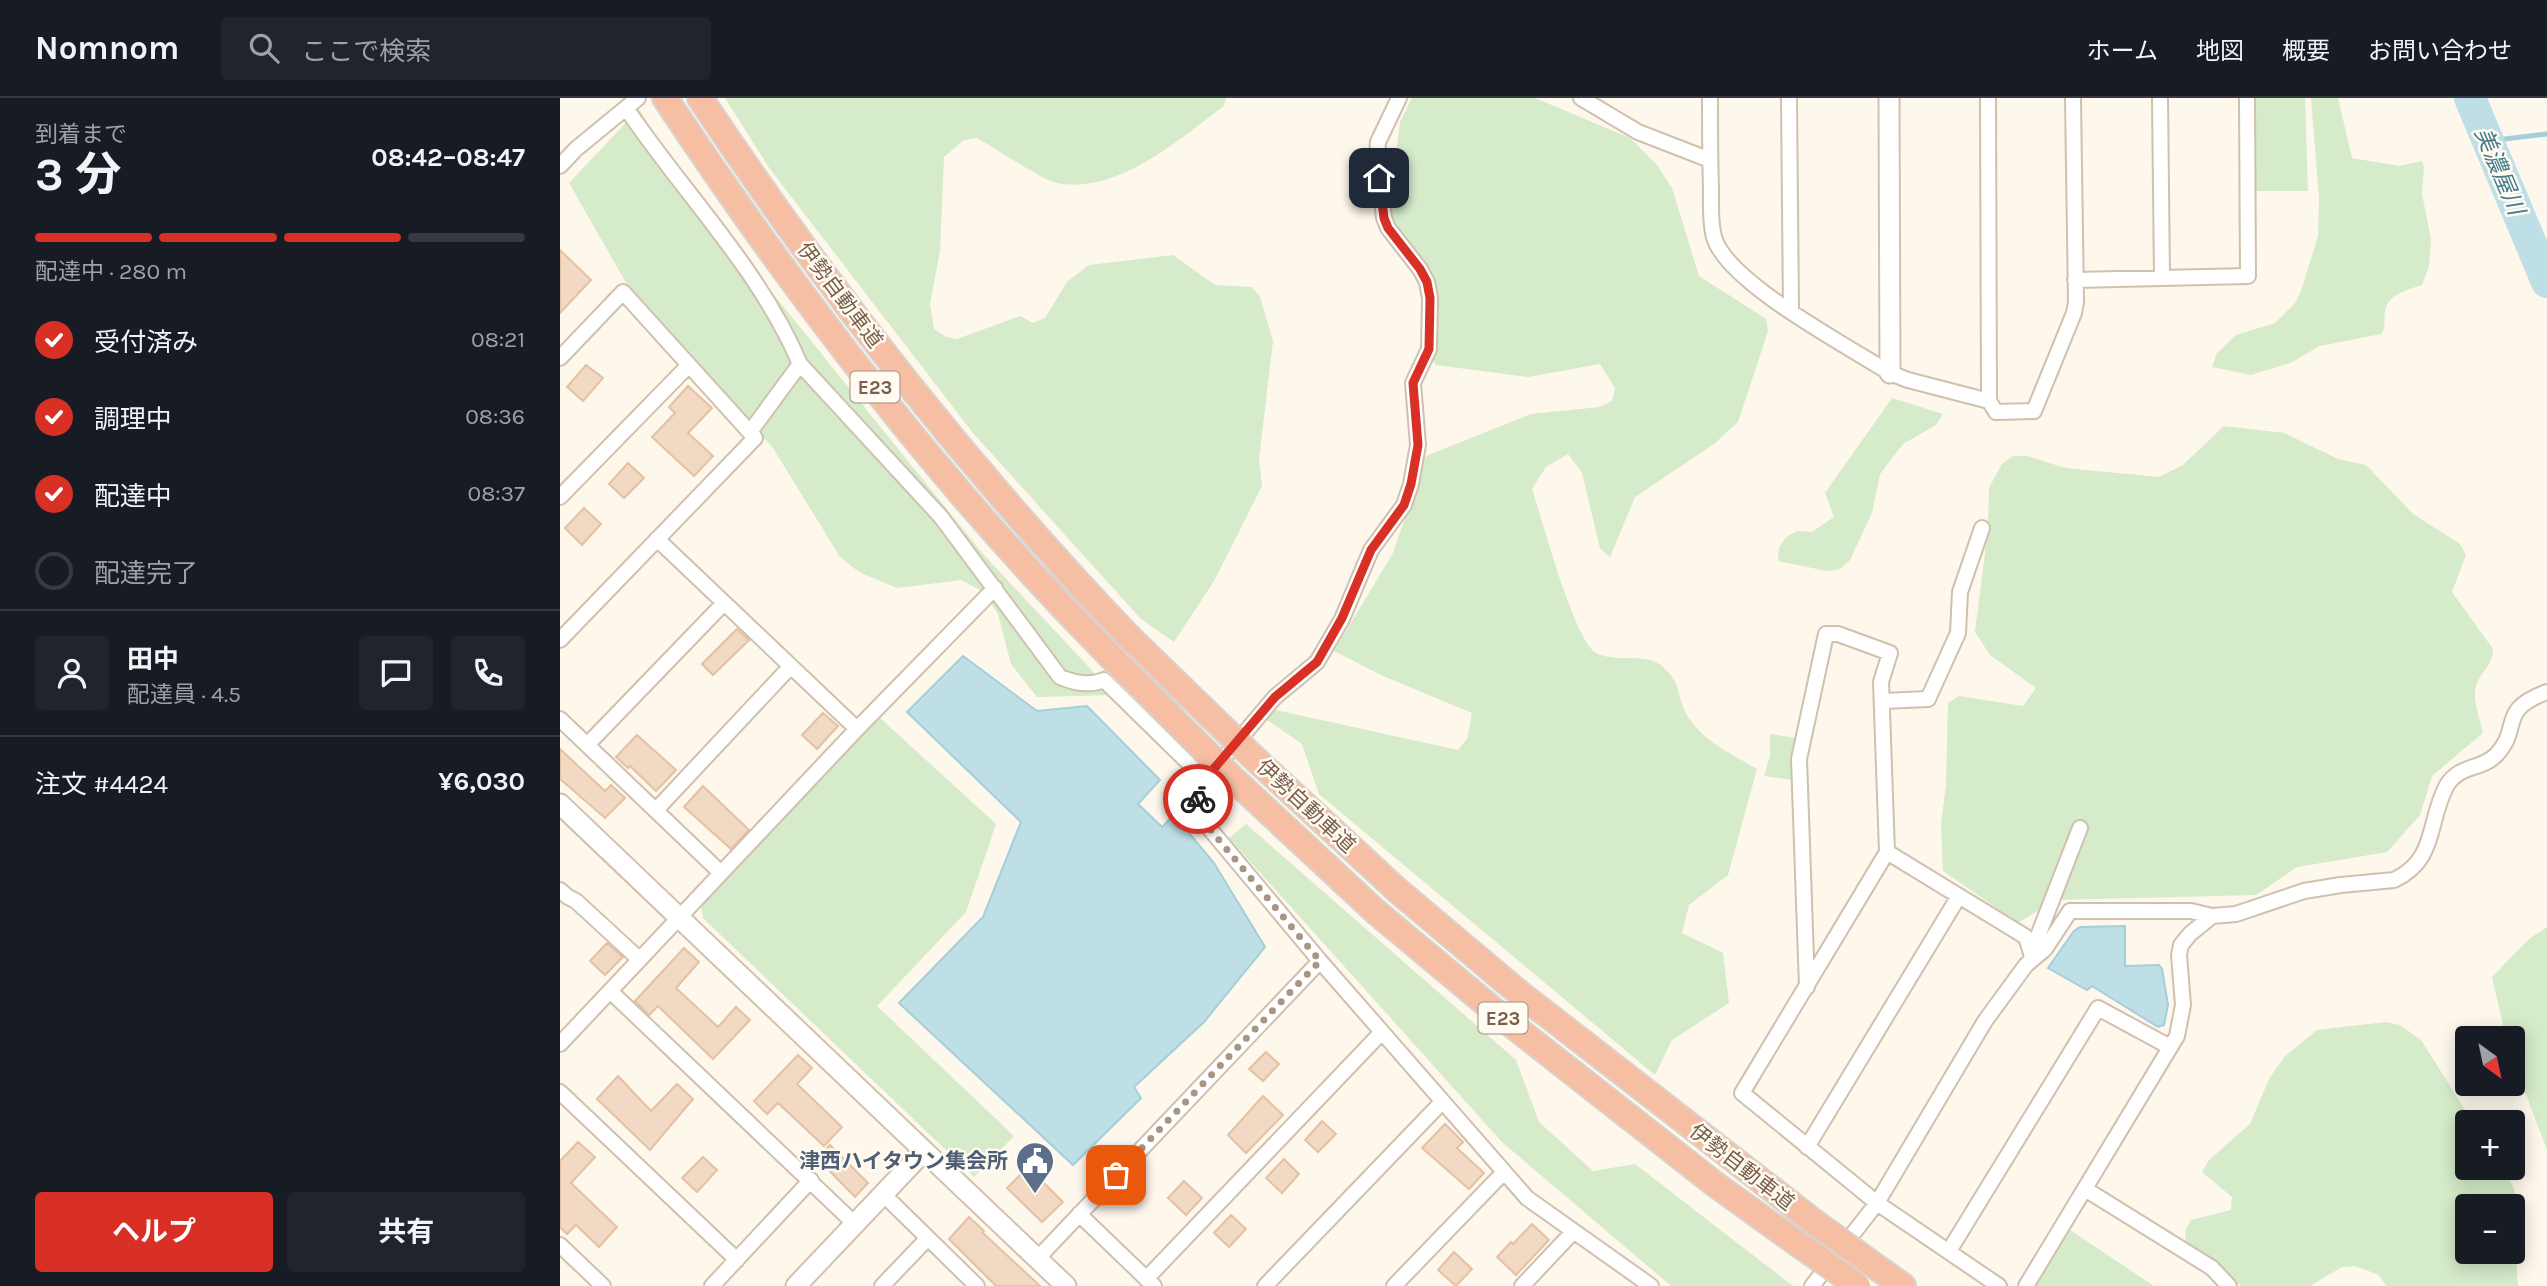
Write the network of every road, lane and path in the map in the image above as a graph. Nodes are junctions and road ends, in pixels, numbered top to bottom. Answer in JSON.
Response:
{"nodes":[{"id":1,"x":665,"y":98,"type":"edge"},
{"id":2,"x":700,"y":98,"type":"edge"},
{"id":3,"x":1399,"y":98,"type":"edge"},
{"id":4,"x":1581,"y":98,"type":"edge"},
{"id":5,"x":1710,"y":98,"type":"edge"},
{"id":6,"x":1789,"y":98,"type":"edge"},
{"id":7,"x":1889,"y":98,"type":"edge"},
{"id":8,"x":1988,"y":98,"type":"edge"},
{"id":9,"x":2073,"y":98,"type":"edge"},
{"id":10,"x":2160,"y":98,"type":"edge"},
{"id":11,"x":2248,"y":98,"type":"edge"},
{"id":12,"x":634,"y":101,"type":"edge"},
{"id":13,"x":1710,"y":160,"type":"junction"},
{"id":14,"x":560,"y":166,"type":"edge"},
{"id":15,"x":2162,"y":278,"type":"junction"},
{"id":16,"x":2075,"y":280,"type":"junction"},
{"id":17,"x":1791,"y":311,"type":"junction"},
{"id":18,"x":560,"y":358,"type":"edge"},
{"id":19,"x":800,"y":364,"type":"junction"},
{"id":20,"x":689,"y":365,"type":"junction"},
{"id":21,"x":1890,"y":373,"type":"junction"},
{"id":22,"x":1989,"y":401,"type":"junction"},
{"id":23,"x":750,"y":432,"type":"junction"},
{"id":24,"x":560,"y":498,"type":"edge"},
{"id":25,"x":1982,"y":528,"type":"dead end"},
{"id":26,"x":657,"y":539,"type":"junction"},
{"id":27,"x":995,"y":589,"type":"junction"},
{"id":28,"x":724,"y":603,"type":"junction"},
{"id":29,"x":560,"y":640,"type":"edge"},
{"id":30,"x":791,"y":666,"type":"junction"},
{"id":31,"x":2547,"y":692,"type":"edge"},
{"id":32,"x":1883,"y":701,"type":"junction"},
{"id":33,"x":560,"y":719,"type":"edge"},
{"id":34,"x":858,"y":729,"type":"junction"},
{"id":35,"x":587,"y":745,"type":"junction"},
{"id":36,"x":1205,"y":779,"type":"junction"},
{"id":37,"x":560,"y":804,"type":"edge"},
{"id":38,"x":656,"y":810,"type":"junction"},
{"id":39,"x":2080,"y":828,"type":"dead end"},
{"id":40,"x":1888,"y":852,"type":"junction"},
{"id":41,"x":721,"y":873,"type":"junction"},
{"id":42,"x":1959,"y":896,"type":"junction"},
{"id":43,"x":563,"y":898,"type":"edge"},
{"id":44,"x":2212,"y":916,"type":"junction"},
{"id":45,"x":679,"y":918,"type":"junction"},
{"id":46,"x":639,"y":959,"type":"junction"},
{"id":47,"x":2029,"y":959,"type":"junction"},
{"id":48,"x":1320,"y":961,"type":"junction"},
{"id":49,"x":1807,"y":987,"type":"junction"},
{"id":50,"x":610,"y":990,"type":"junction"},
{"id":51,"x":1381,"y":1033,"type":"junction"},
{"id":52,"x":560,"y":1044,"type":"edge"},
{"id":53,"x":2171,"y":1048,"type":"junction"},
{"id":54,"x":560,"y":1092,"type":"edge"},
{"id":55,"x":1442,"y":1102,"type":"junction"},
{"id":56,"x":1808,"y":1147,"type":"junction"},
{"id":57,"x":924,"y":1152,"type":"junction"},
{"id":58,"x":1504,"y":1171,"type":"junction"},
{"id":59,"x":811,"y":1181,"type":"junction"},
{"id":60,"x":2085,"y":1189,"type":"junction"},
{"id":61,"x":883,"y":1194,"type":"junction"},
{"id":62,"x":1877,"y":1203,"type":"junction"},
{"id":63,"x":1079,"y":1214,"type":"junction"},
{"id":64,"x":855,"y":1224,"type":"junction"},
{"id":65,"x":1573,"y":1231,"type":"junction"},
{"id":66,"x":927,"y":1238,"type":"junction"},
{"id":67,"x":560,"y":1245,"type":"edge"},
{"id":68,"x":1949,"y":1251,"type":"junction"},
{"id":69,"x":1037,"y":1259,"type":"junction"},
{"id":70,"x":737,"y":1260,"type":"junction"},
{"id":71,"x":1150,"y":1282,"type":"edge"},
{"id":72,"x":603,"y":1286,"type":"edge"},
{"id":73,"x":712,"y":1286,"type":"edge"},
{"id":74,"x":796,"y":1286,"type":"edge"},
{"id":75,"x":882,"y":1286,"type":"edge"},
{"id":76,"x":977,"y":1286,"type":"edge"},
{"id":77,"x":1066,"y":1286,"type":"edge"},
{"id":78,"x":1265,"y":1286,"type":"edge"},
{"id":79,"x":1394,"y":1286,"type":"edge"},
{"id":80,"x":1522,"y":1286,"type":"edge"},
{"id":81,"x":1650,"y":1286,"type":"edge"},
{"id":82,"x":1812,"y":1286,"type":"edge"},
{"id":83,"x":1858,"y":1286,"type":"edge"},
{"id":84,"x":1903,"y":1286,"type":"edge"},
{"id":85,"x":1999,"y":1286,"type":"edge"},
{"id":86,"x":2026,"y":1286,"type":"edge"},
{"id":87,"x":2229,"y":1286,"type":"edge"}],
"edges":[{"from":1,"to":83,"type":"highway","name":"伊勢自動車道","number":"E23","bridge":true},
{"from":2,"to":84,"type":"highway","name":"伊勢自動車道","number":"E23","bridge":true},
{"from":3,"to":36,"type":"street"},
{"from":4,"to":13,"type":"street"},
{"from":5,"to":13,"type":"street"},
{"from":6,"to":17,"type":"street"},
{"from":7,"to":21,"type":"street"},
{"from":8,"to":22,"type":"street"},
{"from":9,"to":16,"type":"street"},
{"from":10,"to":15,"type":"street"},
{"from":11,"to":15,"type":"street"},
{"from":12,"to":14,"type":"street"},
{"from":12,"to":19,"type":"street"},
{"from":13,"to":17,"type":"street"},
{"from":15,"to":16,"type":"street"},
{"from":16,"to":22,"type":"street"},
{"from":17,"to":21,"type":"street"},
{"from":18,"to":20,"type":"street"},
{"from":19,"to":23,"type":"street"},
{"from":19,"to":27,"type":"street"},
{"from":20,"to":23,"type":"street"},
{"from":20,"to":24,"type":"street"},
{"from":21,"to":22,"type":"street"},
{"from":23,"to":26,"type":"street"},
{"from":25,"to":32,"type":"street"},
{"from":26,"to":28,"type":"street"},
{"from":26,"to":29,"type":"street"},
{"from":27,"to":34,"type":"street"},
{"from":27,"to":36,"type":"street"},
{"from":28,"to":30,"type":"street"},
{"from":28,"to":35,"type":"street"},
{"from":30,"to":34,"type":"street"},
{"from":30,"to":38,"type":"street"},
{"from":31,"to":44,"type":"street"},
{"from":32,"to":40,"type":"street"},
{"from":32,"to":49,"type":"street"},
{"from":33,"to":35,"type":"street"},
{"from":34,"to":41,"type":"street"},
{"from":35,"to":38,"type":"street"},
{"from":36,"to":48,"type":"street"},
{"from":37,"to":45,"type":"street"},
{"from":38,"to":41,"type":"street"},
{"from":39,"to":47,"type":"street"},
{"from":40,"to":42,"type":"street"},
{"from":40,"to":49,"type":"street"},
{"from":41,"to":45,"type":"street"},
{"from":42,"to":47,"type":"street"},
{"from":42,"to":56,"type":"street"},
{"from":43,"to":46,"type":"street"},
{"from":44,"to":47,"type":"street"},
{"from":44,"to":53,"type":"street"},
{"from":45,"to":46,"type":"street"},
{"from":45,"to":57,"type":"street"},
{"from":46,"to":50,"type":"street"},
{"from":47,"to":62,"type":"street"},
{"from":48,"to":51,"type":"street"},
{"from":48,"to":63,"type":"street"},
{"from":49,"to":56,"type":"street"},
{"from":50,"to":52,"type":"street"},
{"from":50,"to":59,"type":"street"},
{"from":51,"to":55,"type":"street"},
{"from":51,"to":71,"type":"street"},
{"from":53,"to":60,"type":"street"},
{"from":53,"to":68,"type":"street"},
{"from":54,"to":70,"type":"street"},
{"from":55,"to":58,"type":"street"},
{"from":55,"to":78,"type":"street"},
{"from":56,"to":62,"type":"street"},
{"from":57,"to":61,"type":"street"},
{"from":57,"to":69,"type":"street"},
{"from":58,"to":65,"type":"street"},
{"from":58,"to":79,"type":"street"},
{"from":59,"to":64,"type":"street"},
{"from":59,"to":70,"type":"street"},
{"from":60,"to":86,"type":"street"},
{"from":60,"to":87,"type":"street"},
{"from":61,"to":64,"type":"street"},
{"from":61,"to":66,"type":"street"},
{"from":62,"to":68,"type":"street"},
{"from":62,"to":82,"type":"street"},
{"from":63,"to":69,"type":"street"},
{"from":63,"to":71,"type":"street"},
{"from":64,"to":74,"type":"street"},
{"from":65,"to":80,"type":"street"},
{"from":65,"to":81,"type":"street"},
{"from":66,"to":75,"type":"street"},
{"from":66,"to":76,"type":"street"},
{"from":67,"to":72,"type":"street"},
{"from":68,"to":85,"type":"street"},
{"from":69,"to":77,"type":"street"},
{"from":70,"to":73,"type":"street"}]}
